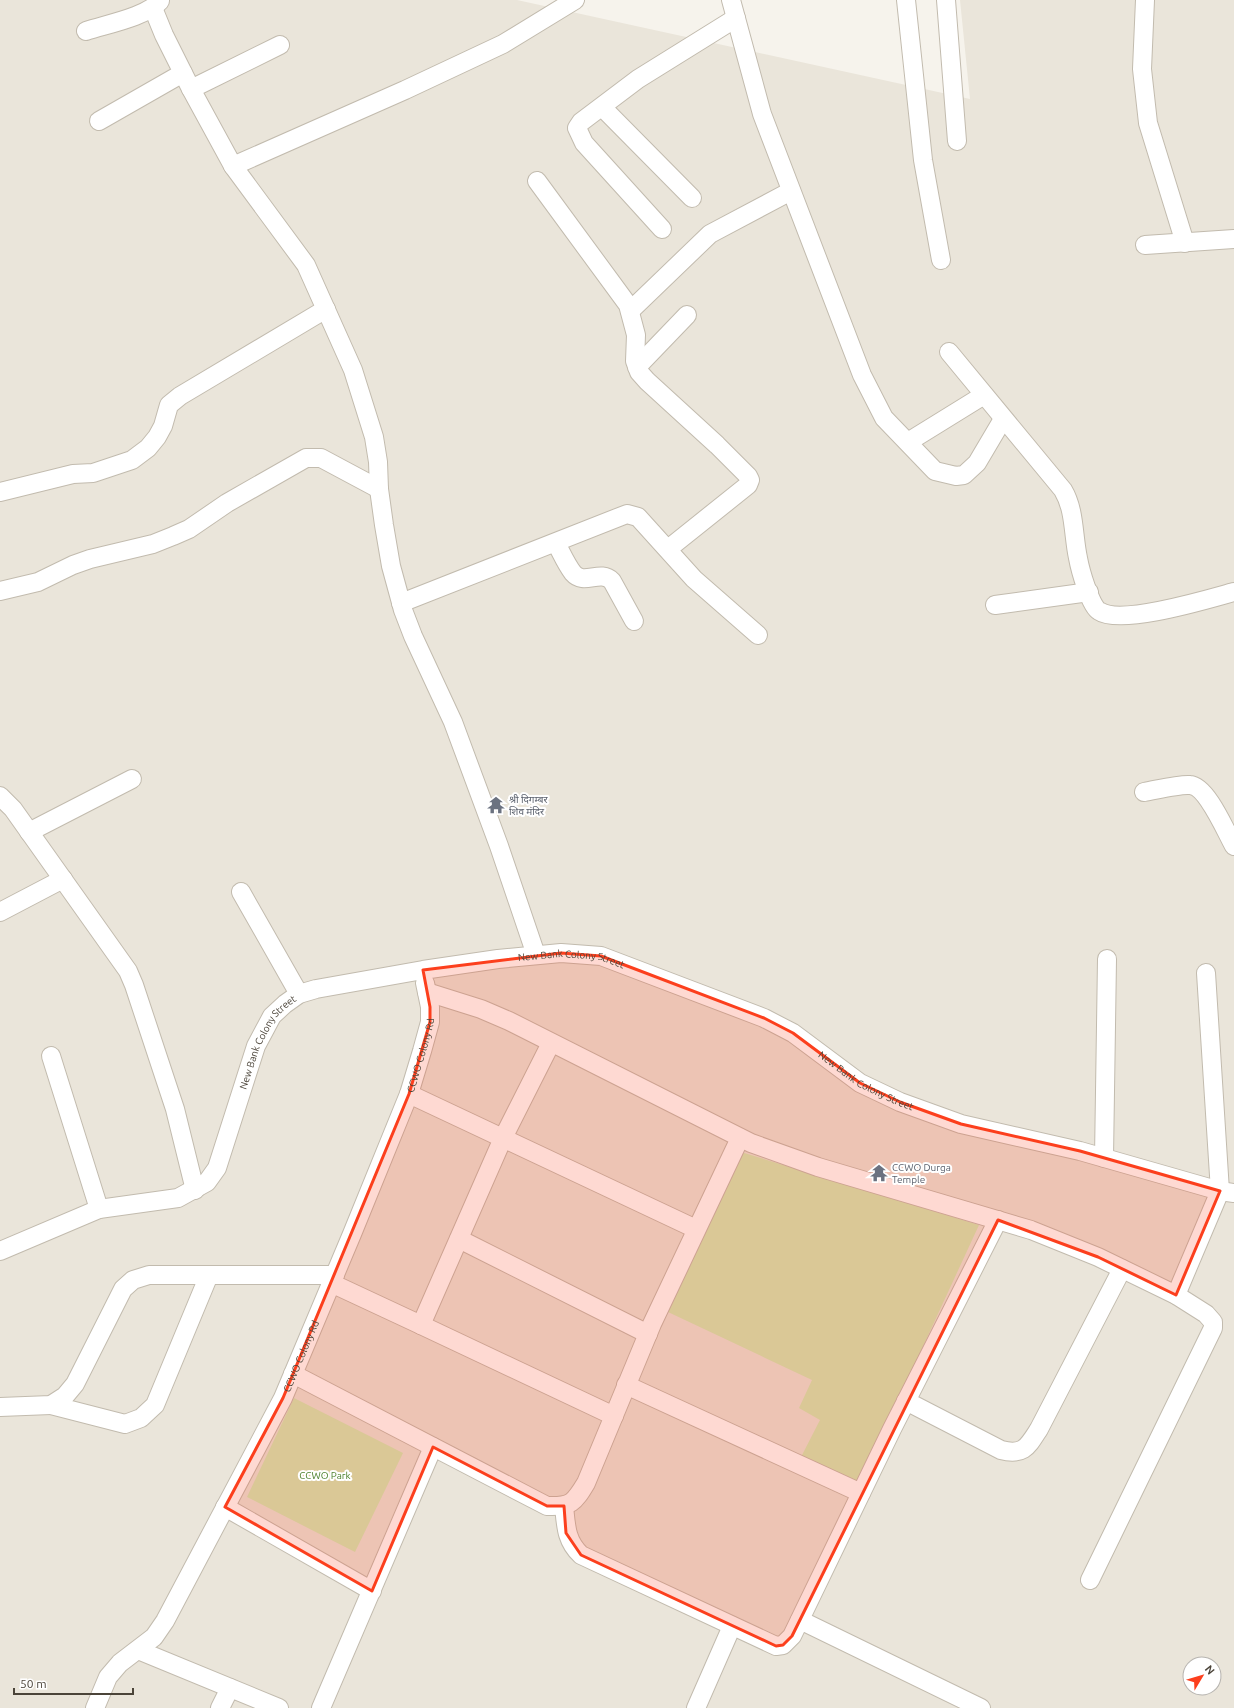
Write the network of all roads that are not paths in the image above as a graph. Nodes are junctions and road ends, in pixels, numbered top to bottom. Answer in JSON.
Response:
{"nodes":[{"id":1,"x":575,"y":0,"type":"edge"},
{"id":2,"x":731,"y":0,"type":"edge"},
{"id":3,"x":906,"y":0,"type":"edge"},
{"id":4,"x":946,"y":0,"type":"edge"},
{"id":5,"x":1145,"y":0,"type":"edge"},
{"id":6,"x":147,"y":5,"type":"edge"},
{"id":7,"x":736,"y":18,"type":"junction"},
{"id":8,"x":86,"y":31,"type":"dead end"},
{"id":9,"x":280,"y":45,"type":"dead end"},
{"id":10,"x":187,"y":81,"type":"junction"},
{"id":11,"x":602,"y":107,"type":"junction"},
{"id":12,"x":99,"y":121,"type":"dead end"},
{"id":13,"x":957,"y":141,"type":"dead end"},
{"id":14,"x":233,"y":166,"type":"junction"},
{"id":15,"x":537,"y":181,"type":"dead end"},
{"id":16,"x":790,"y":190,"type":"junction"},
{"id":17,"x":692,"y":198,"type":"dead end"},
{"id":18,"x":662,"y":228,"type":"dead end"},
{"id":19,"x":1234,"y":239,"type":"edge"},
{"id":20,"x":1185,"y":243,"type":"junction"},
{"id":21,"x":1145,"y":245,"type":"dead end"},
{"id":22,"x":941,"y":260,"type":"dead end"},
{"id":23,"x":326,"y":309,"type":"junction"},
{"id":24,"x":630,"y":311,"type":"junction"},
{"id":25,"x":687,"y":315,"type":"dead end"},
{"id":26,"x":949,"y":352,"type":"dead end"},
{"id":27,"x":637,"y":367,"type":"junction"},
{"id":28,"x":984,"y":395,"type":"junction"},
{"id":29,"x":1003,"y":419,"type":"junction"},
{"id":30,"x":908,"y":442,"type":"junction"},
{"id":31,"x":379,"y":489,"type":"junction"},
{"id":32,"x":0,"y":492,"type":"edge"},
{"id":33,"x":556,"y":543,"type":"junction"},
{"id":34,"x":668,"y":549,"type":"junction"},
{"id":35,"x":0,"y":591,"type":"edge"},
{"id":36,"x":1089,"y":592,"type":"junction"},
{"id":37,"x":1234,"y":592,"type":"edge"},
{"id":38,"x":401,"y":603,"type":"junction"},
{"id":39,"x":995,"y":605,"type":"dead end"},
{"id":40,"x":634,"y":622,"type":"dead end"},
{"id":41,"x":758,"y":635,"type":"dead end"},
{"id":42,"x":132,"y":779,"type":"dead end"},
{"id":43,"x":1144,"y":792,"type":"dead end"},
{"id":44,"x":0,"y":796,"type":"edge"},
{"id":45,"x":29,"y":832,"type":"junction"},
{"id":46,"x":1234,"y":846,"type":"edge"},
{"id":47,"x":63,"y":879,"type":"junction"},
{"id":48,"x":241,"y":892,"type":"dead end"},
{"id":49,"x":0,"y":912,"type":"edge"},
{"id":50,"x":536,"y":955,"type":"junction"},
{"id":51,"x":1107,"y":959,"type":"dead end"},
{"id":52,"x":423,"y":970,"type":"junction"},
{"id":53,"x":1206,"y":974,"type":"dead end"},
{"id":54,"x":427,"y":992,"type":"junction"},
{"id":55,"x":299,"y":994,"type":"junction"},
{"id":56,"x":551,"y":1043,"type":"junction"},
{"id":57,"x":51,"y":1056,"type":"dead end"},
{"id":58,"x":409,"y":1094,"type":"junction"},
{"id":59,"x":503,"y":1138,"type":"junction"},
{"id":60,"x":740,"y":1138,"type":"junction"},
{"id":61,"x":1104,"y":1158,"type":"junction"},
{"id":62,"x":194,"y":1190,"type":"junction"},
{"id":63,"x":1227,"y":1192,"type":"edge"},
{"id":64,"x":99,"y":1209,"type":"junction"},
{"id":65,"x":998,"y":1220,"type":"junction"},
{"id":66,"x":696,"y":1229,"type":"junction"},
{"id":67,"x":459,"y":1239,"type":"junction"},
{"id":68,"x":0,"y":1251,"type":"edge"},
{"id":69,"x":1122,"y":1269,"type":"junction"},
{"id":70,"x":209,"y":1275,"type":"junction"},
{"id":71,"x":333,"y":1279,"type":"junction"},
{"id":72,"x":1176,"y":1295,"type":"junction"},
{"id":73,"x":421,"y":1325,"type":"junction"},
{"id":74,"x":648,"y":1334,"type":"junction"},
{"id":75,"x":293,"y":1374,"type":"junction"},
{"id":76,"x":626,"y":1385,"type":"junction"},
{"id":77,"x":906,"y":1401,"type":"junction"},
{"id":78,"x":51,"y":1405,"type":"junction"},
{"id":79,"x":0,"y":1407,"type":"edge"},
{"id":80,"x":614,"y":1416,"type":"junction"},
{"id":81,"x":433,"y":1447,"type":"junction"},
{"id":82,"x":861,"y":1492,"type":"junction"},
{"id":83,"x":564,"y":1506,"type":"junction"},
{"id":84,"x":225,"y":1507,"type":"junction"},
{"id":85,"x":1090,"y":1580,"type":"dead end"},
{"id":86,"x":372,"y":1591,"type":"junction"},
{"id":87,"x":800,"y":1620,"type":"junction"},
{"id":88,"x":732,"y":1626,"type":"junction"},
{"id":89,"x":138,"y":1650,"type":"junction"},
{"id":90,"x":230,"y":1688,"type":"junction"},
{"id":91,"x":95,"y":1708,"type":"edge"},
{"id":92,"x":220,"y":1708,"type":"edge"},
{"id":93,"x":279,"y":1708,"type":"edge"},
{"id":94,"x":321,"y":1708,"type":"edge"},
{"id":95,"x":696,"y":1708,"type":"edge"},
{"id":96,"x":981,"y":1708,"type":"edge"}],
"edges":[{"from":1,"to":14,"type":"street"},
{"from":2,"to":7,"type":"street"},
{"from":3,"to":22,"type":"street"},
{"from":4,"to":13,"type":"street"},
{"from":5,"to":20,"type":"street"},
{"from":6,"to":8,"type":"street"},
{"from":6,"to":10,"type":"street"},
{"from":7,"to":11,"type":"street"},
{"from":7,"to":16,"type":"street"},
{"from":9,"to":10,"type":"street"},
{"from":10,"to":12,"type":"street"},
{"from":10,"to":14,"type":"street"},
{"from":11,"to":17,"type":"street"},
{"from":11,"to":18,"type":"street"},
{"from":14,"to":23,"type":"street"},
{"from":15,"to":24,"type":"street"},
{"from":16,"to":24,"type":"street"},
{"from":16,"to":30,"type":"street"},
{"from":19,"to":20,"type":"street"},
{"from":20,"to":21,"type":"street"},
{"from":23,"to":31,"type":"street"},
{"from":23,"to":32,"type":"street"},
{"from":24,"to":27,"type":"street"},
{"from":25,"to":27,"type":"street"},
{"from":26,"to":28,"type":"street"},
{"from":27,"to":34,"type":"street"},
{"from":28,"to":29,"type":"street"},
{"from":28,"to":30,"type":"street"},
{"from":29,"to":30,"type":"street"},
{"from":29,"to":36,"type":"street"},
{"from":31,"to":35,"type":"street"},
{"from":31,"to":38,"type":"street"},
{"from":33,"to":34,"type":"street"},
{"from":33,"to":38,"type":"street"},
{"from":33,"to":40,"type":"street"},
{"from":34,"to":41,"type":"street"},
{"from":36,"to":37,"type":"street"},
{"from":36,"to":39,"type":"street"},
{"from":38,"to":50,"type":"street"},
{"from":42,"to":45,"type":"street"},
{"from":43,"to":46,"type":"street"},
{"from":44,"to":45,"type":"street"},
{"from":45,"to":47,"type":"street"},
{"from":47,"to":49,"type":"street"},
{"from":47,"to":62,"type":"street"},
{"from":48,"to":55,"type":"street"},
{"from":50,"to":52,"type":"street","name":"New Bank Colony Street"},
{"from":50,"to":61,"type":"street","name":"New Bank Colony Street"},
{"from":51,"to":61,"type":"street"},
{"from":52,"to":54,"type":"street","name":"CCWO Colony Rd"},
{"from":52,"to":55,"type":"street","name":"New Bank Colony Street"},
{"from":53,"to":63,"type":"street"},
{"from":54,"to":56,"type":"street"},
{"from":54,"to":58,"type":"street","name":"CCWO Colony Rd"},
{"from":55,"to":62,"type":"street","name":"New Bank Colony Street"},
{"from":56,"to":59,"type":"street"},
{"from":56,"to":60,"type":"street"},
{"from":57,"to":64,"type":"street"},
{"from":58,"to":59,"type":"street"},
{"from":58,"to":71,"type":"street","name":"CCWO Colony Rd"},
{"from":59,"to":66,"type":"street"},
{"from":59,"to":67,"type":"street"},
{"from":60,"to":65,"type":"street"},
{"from":60,"to":66,"type":"street"},
{"from":61,"to":63,"type":"street","name":"New Bank Colony Street"},
{"from":62,"to":64,"type":"street","name":"New Bank Colony Street"},
{"from":63,"to":72,"type":"street"},
{"from":64,"to":68,"type":"street","name":"New Bank Colony Street"},
{"from":65,"to":69,"type":"street"},
{"from":65,"to":77,"type":"street"},
{"from":66,"to":74,"type":"street"},
{"from":67,"to":73,"type":"street"},
{"from":67,"to":74,"type":"street"},
{"from":69,"to":72,"type":"street"},
{"from":69,"to":77,"type":"street"},
{"from":70,"to":71,"type":"street"},
{"from":70,"to":78,"type":"street"},
{"from":70,"to":78,"type":"street"},
{"from":71,"to":73,"type":"street"},
{"from":71,"to":75,"type":"street","name":"CCWO Colony Rd"},
{"from":72,"to":85,"type":"street"},
{"from":73,"to":80,"type":"street"},
{"from":74,"to":76,"type":"street"},
{"from":75,"to":81,"type":"street"},
{"from":75,"to":84,"type":"street","name":"CCWO Colony Rd"},
{"from":76,"to":80,"type":"street"},
{"from":76,"to":82,"type":"street"},
{"from":77,"to":82,"type":"street"},
{"from":78,"to":79,"type":"street"},
{"from":80,"to":83,"type":"street"},
{"from":81,"to":83,"type":"street"},
{"from":81,"to":86,"type":"street"},
{"from":82,"to":87,"type":"street"},
{"from":83,"to":88,"type":"street"},
{"from":84,"to":86,"type":"street"},
{"from":84,"to":89,"type":"street","name":"CCWO Colony Rd"},
{"from":86,"to":94,"type":"street"},
{"from":87,"to":88,"type":"street"},
{"from":87,"to":96,"type":"street"},
{"from":88,"to":95,"type":"street"},
{"from":89,"to":90,"type":"street"},
{"from":89,"to":91,"type":"street","name":"CCWO Colony Rd"},
{"from":90,"to":92,"type":"street"},
{"from":90,"to":93,"type":"street"}]}
